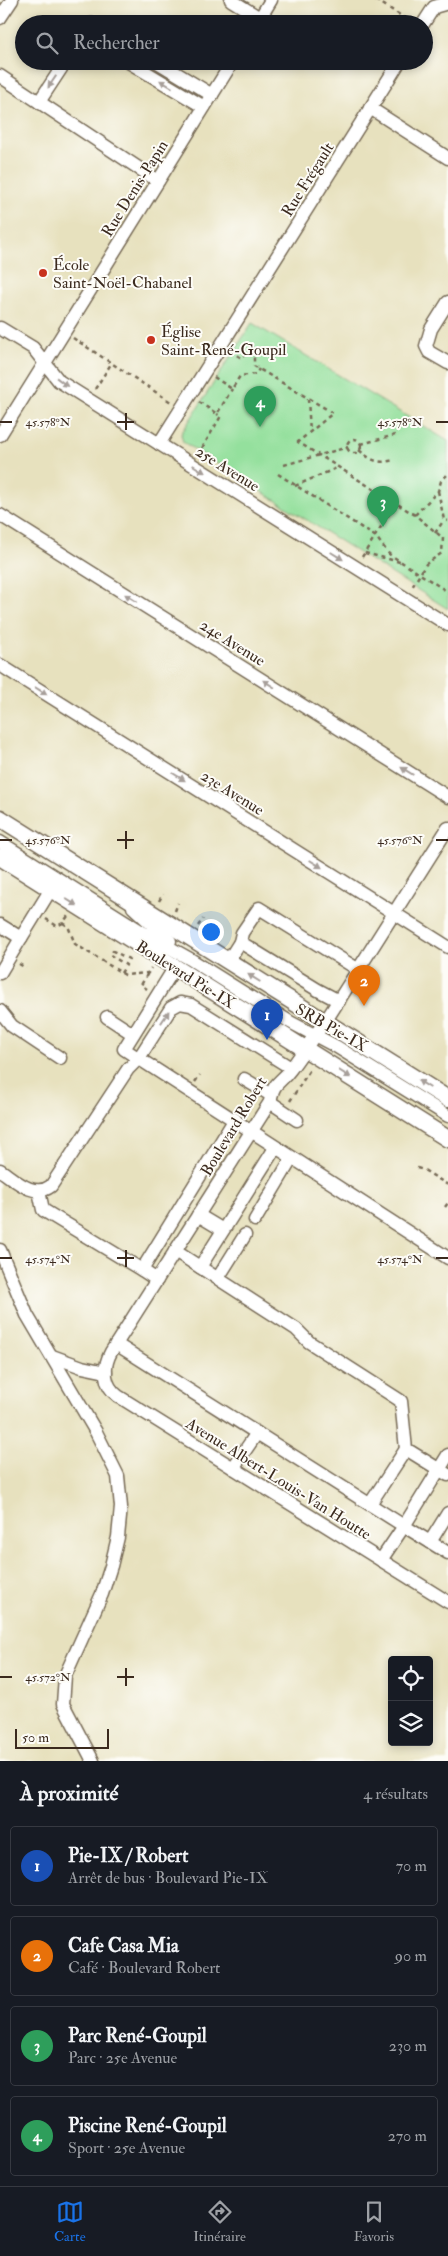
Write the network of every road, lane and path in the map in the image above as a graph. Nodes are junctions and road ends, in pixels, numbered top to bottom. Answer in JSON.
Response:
{"nodes":[{"id":1,"x":12,"y":0,"type":"edge"},
{"id":2,"x":231,"y":0,"type":"edge"},
{"id":3,"x":272,"y":0,"type":"edge"},
{"id":4,"x":376,"y":0,"type":"edge"},
{"id":5,"x":448,"y":3,"type":"edge"},
{"id":6,"x":250,"y":15,"type":"edge"},
{"id":7,"x":262,"y":15,"type":"edge"},
{"id":8,"x":400,"y":15,"type":"edge"},
{"id":9,"x":429,"y":15,"type":"edge"},
{"id":10,"x":0,"y":18,"type":"edge"},
{"id":11,"x":60,"y":70,"type":"edge"},
{"id":12,"x":142,"y":70,"type":"edge"},
{"id":13,"x":171,"y":70,"type":"edge"},
{"id":14,"x":227,"y":70,"type":"edge"},
{"id":15,"x":394,"y":70,"type":"edge"},
{"id":16,"x":0,"y":76,"type":"edge"},
{"id":17,"x":212,"y":95,"type":"junction"},
{"id":18,"x":39,"y":102,"type":"junction"},
{"id":19,"x":204,"y":107,"type":"junction"},
{"id":20,"x":370,"y":108,"type":"junction"},
{"id":21,"x":448,"y":158,"type":"edge"},
{"id":22,"x":158,"y":181,"type":"junction"},
{"id":23,"x":448,"y":302,"type":"edge"},
{"id":24,"x":0,"y":328,"type":"edge"},
{"id":25,"x":63,"y":332,"type":"junction"},
{"id":26,"x":222,"y":346,"type":"junction"},
{"id":27,"x":448,"y":363,"type":"edge"},
{"id":28,"x":45,"y":364,"type":"junction"},
{"id":29,"x":111,"y":364,"type":"junction"},
{"id":30,"x":259,"y":369,"type":"junction"},
{"id":31,"x":226,"y":385,"type":"dead end"},
{"id":32,"x":232,"y":389,"type":"junction"},
{"id":33,"x":308,"y":398,"type":"junction"},
{"id":34,"x":88,"y":399,"type":"junction"},
{"id":35,"x":180,"y":408,"type":"junction"},
{"id":36,"x":211,"y":410,"type":"dead end"},
{"id":37,"x":217,"y":414,"type":"junction"},
{"id":38,"x":310,"y":433,"type":"junction"},
{"id":39,"x":0,"y":434,"type":"edge"},
{"id":40,"x":395,"y":435,"type":"dead end"},
{"id":41,"x":159,"y":444,"type":"junction"},
{"id":42,"x":361,"y":444,"type":"junction"},
{"id":43,"x":348,"y":448,"type":"junction"},
{"id":44,"x":359,"y":450,"type":"junction"},
{"id":45,"x":320,"y":455,"type":"junction"},
{"id":46,"x":394,"y":460,"type":"dead end"},
{"id":47,"x":192,"y":464,"type":"junction"},
{"id":48,"x":284,"y":465,"type":"dead end"},
{"id":49,"x":339,"y":467,"type":"junction"},
{"id":50,"x":278,"y":474,"type":"dead end"},
{"id":51,"x":448,"y":474,"type":"edge"},
{"id":52,"x":295,"y":486,"type":"junction"},
{"id":53,"x":438,"y":491,"type":"junction"},
{"id":54,"x":396,"y":503,"type":"junction"},
{"id":55,"x":0,"y":515,"type":"edge"},
{"id":56,"x":415,"y":515,"type":"junction"},
{"id":57,"x":444,"y":520,"type":"junction"},
{"id":58,"x":448,"y":521,"type":"edge"},
{"id":59,"x":435,"y":533,"type":"junction"},
{"id":60,"x":376,"y":537,"type":"junction"},
{"id":61,"x":365,"y":553,"type":"junction"},
{"id":62,"x":401,"y":562,"type":"junction"},
{"id":63,"x":355,"y":568,"type":"junction"},
{"id":64,"x":419,"y":575,"type":"junction"},
{"id":65,"x":448,"y":592,"type":"edge"},
{"id":66,"x":405,"y":598,"type":"junction"},
{"id":67,"x":448,"y":625,"type":"edge"},
{"id":68,"x":0,"y":665,"type":"edge"},
{"id":69,"x":448,"y":797,"type":"edge"},
{"id":70,"x":0,"y":818,"type":"edge"},
{"id":71,"x":448,"y":828,"type":"edge"},
{"id":72,"x":0,"y":842,"type":"edge"},
{"id":73,"x":0,"y":857,"type":"edge"},
{"id":74,"x":51,"y":890,"type":"junction"},
{"id":75,"x":118,"y":892,"type":"junction"},
{"id":76,"x":395,"y":914,"type":"junction"},
{"id":77,"x":68,"y":916,"type":"dead end"},
{"id":78,"x":52,"y":923,"type":"dead end"},
{"id":79,"x":63,"y":923,"type":"junction"},
{"id":80,"x":0,"y":925,"type":"edge"},
{"id":81,"x":21,"y":938,"type":"junction"},
{"id":82,"x":240,"y":942,"type":"junction"},
{"id":83,"x":448,"y":947,"type":"edge"},
{"id":84,"x":131,"y":956,"type":"dead end"},
{"id":85,"x":98,"y":958,"type":"junction"},
{"id":86,"x":190,"y":959,"type":"junction"},
{"id":87,"x":228,"y":961,"type":"junction"},
{"id":88,"x":96,"y":962,"type":"dead end"},
{"id":89,"x":22,"y":966,"type":"dead end"},
{"id":90,"x":175,"y":967,"type":"junction"},
{"id":91,"x":26,"y":968,"type":"dead end"},
{"id":92,"x":151,"y":968,"type":"dead end"},
{"id":93,"x":359,"y":970,"type":"junction"},
{"id":94,"x":286,"y":971,"type":"junction"},
{"id":95,"x":0,"y":973,"type":"edge"},
{"id":96,"x":121,"y":973,"type":"junction"},
{"id":97,"x":148,"y":973,"type":"junction"},
{"id":98,"x":274,"y":990,"type":"junction"},
{"id":99,"x":150,"y":991,"type":"dead end"},
{"id":100,"x":339,"y":1000,"type":"junction"},
{"id":101,"x":0,"y":1011,"type":"edge"},
{"id":102,"x":108,"y":1018,"type":"dead end"},
{"id":103,"x":325,"y":1022,"type":"junction"},
{"id":104,"x":133,"y":1034,"type":"junction"},
{"id":105,"x":314,"y":1035,"type":"junction"},
{"id":106,"x":304,"y":1048,"type":"junction"},
{"id":107,"x":60,"y":1058,"type":"dead end"},
{"id":108,"x":139,"y":1058,"type":"junction"},
{"id":109,"x":312,"y":1067,"type":"dead end"},
{"id":110,"x":291,"y":1068,"type":"junction"},
{"id":111,"x":200,"y":1075,"type":"dead end"},
{"id":112,"x":244,"y":1078,"type":"dead end"},
{"id":113,"x":197,"y":1080,"type":"dead end"},
{"id":114,"x":270,"y":1099,"type":"junction"},
{"id":115,"x":448,"y":1099,"type":"edge"},
{"id":116,"x":289,"y":1102,"type":"dead end"},
{"id":117,"x":432,"y":1107,"type":"junction"},
{"id":118,"x":448,"y":1116,"type":"edge"},
{"id":119,"x":235,"y":1119,"type":"junction"},
{"id":120,"x":297,"y":1120,"type":"dead end"},
{"id":121,"x":448,"y":1120,"type":"edge"},
{"id":122,"x":251,"y":1131,"type":"junction"},
{"id":123,"x":448,"y":1138,"type":"edge"},
{"id":124,"x":275,"y":1148,"type":"junction"},
{"id":125,"x":292,"y":1158,"type":"junction"},
{"id":126,"x":416,"y":1168,"type":"dead end"},
{"id":127,"x":0,"y":1170,"type":"edge"},
{"id":128,"x":448,"y":1185,"type":"edge"},
{"id":129,"x":39,"y":1191,"type":"junction"},
{"id":130,"x":448,"y":1202,"type":"edge"},
{"id":131,"x":445,"y":1207,"type":"dead end"},
{"id":132,"x":198,"y":1215,"type":"junction"},
{"id":133,"x":254,"y":1220,"type":"dead end"},
{"id":134,"x":223,"y":1230,"type":"junction"},
{"id":135,"x":245,"y":1236,"type":"dead end"},
{"id":136,"x":0,"y":1250,"type":"edge"},
{"id":137,"x":175,"y":1251,"type":"junction"},
{"id":138,"x":448,"y":1258,"type":"edge"},
{"id":139,"x":200,"y":1267,"type":"junction"},
{"id":140,"x":142,"y":1270,"type":"junction"},
{"id":141,"x":218,"y":1278,"type":"junction"},
{"id":142,"x":157,"y":1280,"type":"junction"},
{"id":143,"x":116,"y":1344,"type":"junction"},
{"id":144,"x":52,"y":1356,"type":"junction"},
{"id":145,"x":106,"y":1372,"type":"junction"},
{"id":146,"x":257,"y":1433,"type":"junction"},
{"id":147,"x":406,"y":1449,"type":"junction"},
{"id":148,"x":448,"y":1456,"type":"edge"},
{"id":149,"x":233,"y":1468,"type":"junction"},
{"id":150,"x":444,"y":1473,"type":"edge"},
{"id":151,"x":370,"y":1504,"type":"junction"},
{"id":152,"x":448,"y":1514,"type":"edge"},
{"id":153,"x":404,"y":1526,"type":"junction"},
{"id":154,"x":430,"y":1542,"type":"junction"},
{"id":155,"x":448,"y":1554,"type":"edge"},
{"id":156,"x":381,"y":1560,"type":"junction"},
{"id":157,"x":448,"y":1602,"type":"edge"},
{"id":158,"x":93,"y":1761,"type":"edge"}],
"edges":[{"from":1,"to":10,"type":"street"},
{"from":2,"to":6,"type":"street"},
{"from":3,"to":7,"type":"street"},
{"from":4,"to":8,"type":"path"},
{"from":5,"to":9,"type":"street"},
{"from":11,"to":18,"type":"street","one_way":true},
{"from":19,"to":12,"type":"street","one_way":true},
{"from":13,"to":17,"type":"street"},
{"from":14,"to":17,"type":"street","name":"Rue Denis-Papin"},
{"from":15,"to":20,"type":"street","name":"Rue Frégault"},
{"from":16,"to":18,"type":"street"},
{"from":17,"to":19,"type":"street","name":"Rue Denis-Papin"},
{"from":18,"to":22,"type":"street"},
{"from":19,"to":22,"type":"street","name":"Rue Denis-Papin"},
{"from":20,"to":21,"type":"street"},
{"from":20,"to":26,"type":"street","name":"Rue Frégault"},
{"from":22,"to":25,"type":"street","name":"Rue Denis-Papin"},
{"from":23,"to":27,"type":"street"},
{"from":24,"to":28,"type":"street","name":"25e Avenue"},
{"from":25,"to":28,"type":"street","name":"Rue Denis-Papin"},
{"from":25,"to":29,"type":"path"},
{"from":26,"to":30,"type":"path"},
{"from":26,"to":35,"type":"street","name":"Rue Frégault"},
{"from":28,"to":34,"type":"street","name":"25e Avenue","one_way":true},
{"from":28,"to":39,"type":"street","name":"Rue Denis-Papin"},
{"from":29,"to":34,"type":"path"},
{"from":29,"to":35,"type":"path"},
{"from":30,"to":32,"type":"path"},
{"from":30,"to":33,"type":"path"},
{"from":31,"to":32,"type":"path"},
{"from":32,"to":37,"type":"path"},
{"from":33,"to":38,"type":"path"},
{"from":33,"to":38,"type":"path"},
{"from":34,"to":41,"type":"street","name":"25e Avenue"},
{"from":35,"to":41,"type":"street","name":"Rue Frégault"},
{"from":36,"to":37,"type":"path"},
{"from":37,"to":47,"type":"path"},
{"from":38,"to":45,"type":"path"},
{"from":40,"to":42,"type":"path"},
{"from":41,"to":47,"type":"street","name":"25e Avenue"},
{"from":42,"to":43,"type":"path"},
{"from":42,"to":44,"type":"path"},
{"from":43,"to":44,"type":"path"},
{"from":43,"to":45,"type":"path"},
{"from":44,"to":46,"type":"path"},
{"from":45,"to":48,"type":"path"},
{"from":45,"to":49,"type":"path"},
{"from":47,"to":63,"type":"street","name":"25e Avenue","one_way":true},
{"from":49,"to":52,"type":"path"},
{"from":49,"to":54,"type":"path"},
{"from":50,"to":52,"type":"path"},
{"from":51,"to":53,"type":"path"},
{"from":52,"to":60,"type":"path"},
{"from":53,"to":56,"type":"path"},
{"from":53,"to":57,"type":"path"},
{"from":54,"to":56,"type":"path"},
{"from":54,"to":60,"type":"path"},
{"from":69,"to":55,"type":"street","name":"24e Avenue","one_way":true},
{"from":56,"to":59,"type":"path"},
{"from":57,"to":58,"type":"path"},
{"from":57,"to":59,"type":"path"},
{"from":59,"to":64,"type":"path"},
{"from":60,"to":61,"type":"path"},
{"from":60,"to":62,"type":"path"},
{"from":61,"to":62,"type":"path"},
{"from":61,"to":63,"type":"path"},
{"from":62,"to":64,"type":"path"},
{"from":63,"to":66,"type":"street","name":"25e Avenue"},
{"from":64,"to":65,"type":"path"},
{"from":64,"to":66,"type":"path"},
{"from":66,"to":67,"type":"street","name":"25e Avenue"},
{"from":68,"to":76,"type":"street","name":"23e Avenue","one_way":true},
{"from":70,"to":75,"type":"main road","name":"Boulevard Pie-IX"},
{"from":71,"to":76,"type":"street","name":"Boulevard Robert"},
{"from":72,"to":86,"type":"street","name":"SRB Pie-IX"},
{"from":73,"to":74,"type":"main road","name":"Boulevard Pie-IX"},
{"from":74,"to":81,"type":"street"},
{"from":74,"to":90,"type":"main road","name":"Boulevard Pie-IX","one_way":true},
{"from":75,"to":86,"type":"street","name":"SRB Pie-IX"},
{"from":75,"to":87,"type":"main road","name":"Boulevard Pie-IX"},
{"from":76,"to":83,"type":"street","name":"23e Avenue"},
{"from":76,"to":93,"type":"street","name":"Boulevard Robert"},
{"from":77,"to":79,"type":"path"},
{"from":78,"to":79,"type":"path"},
{"from":79,"to":85,"type":"path"},
{"from":80,"to":81,"type":"street"},
{"from":81,"to":95,"type":"street"},
{"from":82,"to":87,"type":"street"},
{"from":82,"to":93,"type":"street"},
{"from":82,"to":94,"type":"street"},
{"from":84,"to":96,"type":"path"},
{"from":85,"to":88,"type":"path"},
{"from":85,"to":96,"type":"path"},
{"from":86,"to":105,"type":"street","name":"SRB Pie-IX"},
{"from":98,"to":87,"type":"main road","name":"Boulevard Pie-IX","one_way":true},
{"from":89,"to":91,"type":"path"},
{"from":90,"to":104,"type":"street"},
{"from":90,"to":106,"type":"main road","name":"Boulevard Pie-IX"},
{"from":92,"to":97,"type":"path"},
{"from":93,"to":100,"type":"street","name":"Boulevard Robert"},
{"from":94,"to":98,"type":"street"},
{"from":94,"to":100,"type":"street"},
{"from":96,"to":97,"type":"path"},
{"from":97,"to":99,"type":"path"},
{"from":98,"to":103,"type":"main road","name":"Boulevard Pie-IX"},
{"from":100,"to":103,"type":"street","name":"Boulevard Robert"},
{"from":101,"to":107,"type":"street"},
{"from":102,"to":104,"type":"street"},
{"from":103,"to":105,"type":"street","name":"Boulevard Robert"},
{"from":115,"to":103,"type":"main road","name":"Boulevard Pie-IX","one_way":true},
{"from":104,"to":108,"type":"street"},
{"from":105,"to":106,"type":"street","name":"Boulevard Robert"},
{"from":105,"to":117,"type":"street","name":"SRB Pie-IX"},
{"from":106,"to":110,"type":"street","name":"Boulevard Robert"},
{"from":106,"to":123,"type":"main road","name":"Boulevard Pie-IX","one_way":true},
{"from":108,"to":110,"type":"street","one_way":true},
{"from":108,"to":119,"type":"street"},
{"from":108,"to":129,"type":"street"},
{"from":109,"to":116,"type":"path"},
{"from":110,"to":114,"type":"street","name":"Boulevard Robert"},
{"from":111,"to":113,"type":"path"},
{"from":112,"to":114,"type":"street"},
{"from":114,"to":120,"type":"street"},
{"from":114,"to":122,"type":"street","name":"Boulevard Robert"},
{"from":117,"to":118,"type":"street","name":"SRB Pie-IX"},
{"from":117,"to":121,"type":"street","name":"SRB Pie-IX"},
{"from":119,"to":122,"type":"street"},
{"from":119,"to":140,"type":"street"},
{"from":122,"to":124,"type":"street"},
{"from":122,"to":132,"type":"street","name":"Boulevard Robert"},
{"from":124,"to":125,"type":"street"},
{"from":124,"to":134,"type":"street"},
{"from":125,"to":133,"type":"street"},
{"from":125,"to":138,"type":"street"},
{"from":126,"to":128,"type":"path"},
{"from":127,"to":129,"type":"street"},
{"from":129,"to":140,"type":"street"},
{"from":130,"to":131,"type":"path"},
{"from":132,"to":134,"type":"street"},
{"from":132,"to":137,"type":"street","name":"Boulevard Robert"},
{"from":134,"to":139,"type":"street"},
{"from":135,"to":141,"type":"street"},
{"from":136,"to":144,"type":"street"},
{"from":137,"to":139,"type":"street"},
{"from":137,"to":142,"type":"street","name":"Boulevard Robert"},
{"from":139,"to":141,"type":"street"},
{"from":140,"to":142,"type":"street"},
{"from":141,"to":147,"type":"street"},
{"from":142,"to":143,"type":"street","name":"Boulevard Robert"},
{"from":143,"to":145,"type":"street","name":"Boulevard Robert"},
{"from":143,"to":146,"type":"street"},
{"from":144,"to":145,"type":"street"},
{"from":144,"to":158,"type":"street"},
{"from":145,"to":149,"type":"street","name":"Avenue Albert-Louis-Van Houtte"},
{"from":146,"to":149,"type":"street"},
{"from":146,"to":151,"type":"street"},
{"from":147,"to":150,"type":"street"},
{"from":147,"to":151,"type":"street"},
{"from":148,"to":150,"type":"street"},
{"from":149,"to":156,"type":"street","name":"Avenue Albert-Louis-Van Houtte"},
{"from":150,"to":153,"type":"street"},
{"from":151,"to":153,"type":"street"},
{"from":152,"to":154,"type":"street"},
{"from":153,"to":154,"type":"street"},
{"from":153,"to":156,"type":"street"},
{"from":154,"to":155,"type":"street"},
{"from":156,"to":157,"type":"street","name":"Avenue Albert-Louis-Van Houtte"}]}
